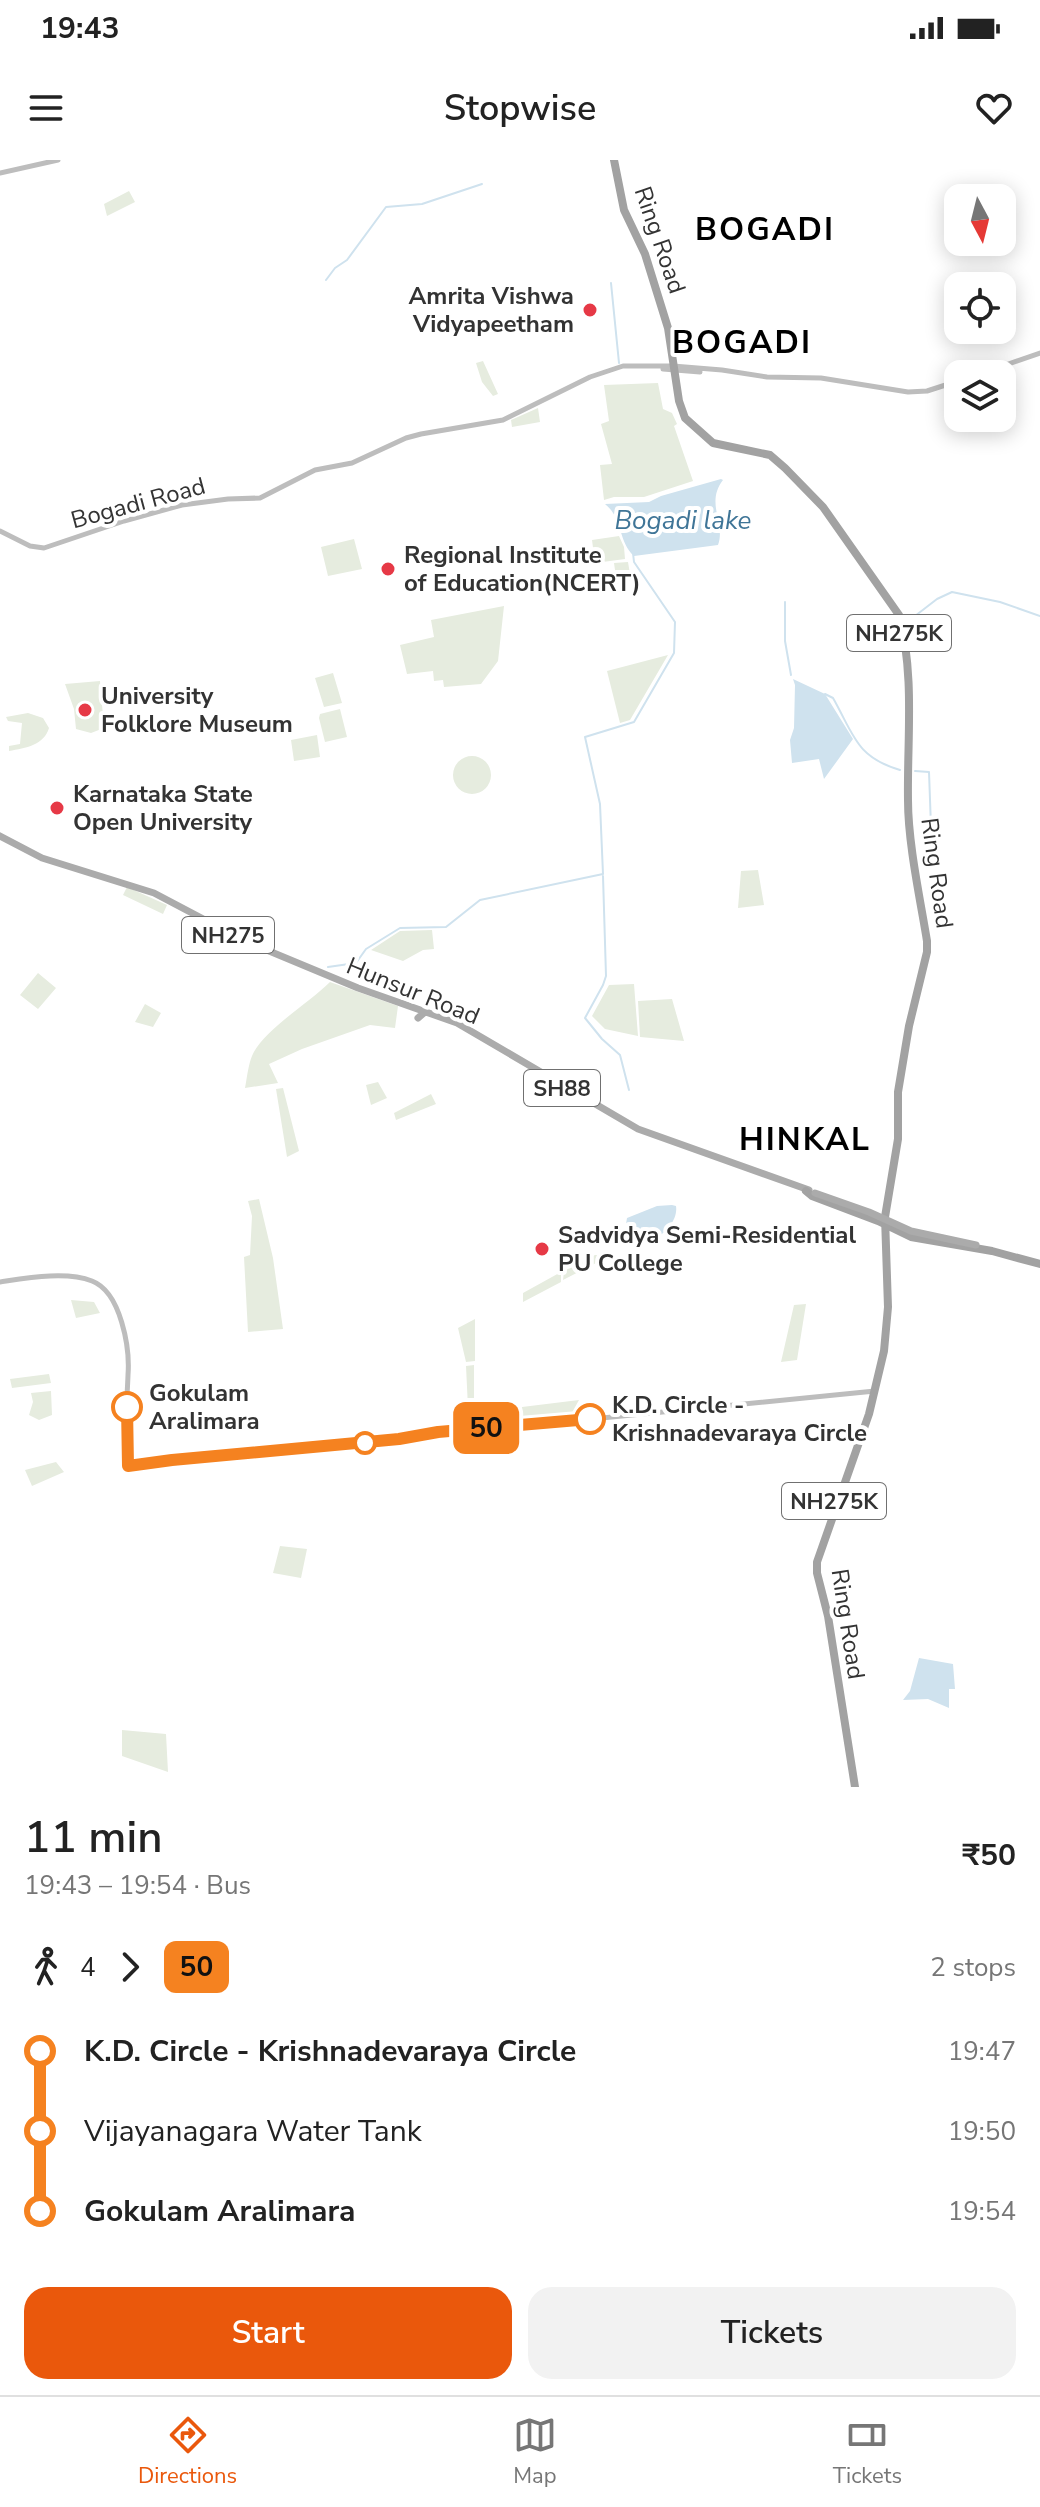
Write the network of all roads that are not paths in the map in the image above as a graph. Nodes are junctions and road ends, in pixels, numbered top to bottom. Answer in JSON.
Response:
{"nodes":[{"id":1,"x":56,"y":160,"type":"edge"},
{"id":2,"x":612,"y":160,"type":"edge"},
{"id":3,"x":0,"y":172,"type":"edge"},
{"id":4,"x":666,"y":335,"type":"junction"},
{"id":5,"x":1040,"y":354,"type":"edge"},
{"id":6,"x":1016,"y":362,"type":"edge"},
{"id":7,"x":1016,"y":363,"type":"edge"},
{"id":8,"x":672,"y":368,"type":"junction"},
{"id":9,"x":944,"y":387,"type":"edge"},
{"id":10,"x":276,"y":489,"type":"junction"},
{"id":11,"x":0,"y":529,"type":"edge"},
{"id":12,"x":83,"y":535,"type":"junction"},
{"id":13,"x":0,"y":838,"type":"edge"},
{"id":14,"x":810,"y":1192,"type":"junction"},
{"id":15,"x":885,"y":1219,"type":"junction"},
{"id":16,"x":991,"y":1250,"type":"junction"},
{"id":17,"x":1035,"y":1261,"type":"edge"},
{"id":18,"x":0,"y":1282,"type":"edge"},
{"id":19,"x":873,"y":1390,"type":"junction"},
{"id":20,"x":412,"y":1436,"type":"junction"},
{"id":21,"x":128,"y":1465,"type":"junction"},
{"id":22,"x":853,"y":1787,"type":"edge"}],
"edges":[{"from":1,"to":3,"type":"main road"},
{"from":2,"to":4,"type":"highway","name":"Ring Road","number":"NH275K"},
{"from":2,"to":4,"type":"highway","name":"Ring Road","number":"NH275K"},
{"from":4,"to":8,"type":"highway","name":"Ring Road","number":"NH275K"},
{"from":5,"to":6,"type":"main road"},
{"from":5,"to":7,"type":"main road"},
{"from":8,"to":9,"type":"main road","name":"Bogadi Road"},
{"from":8,"to":10,"type":"main road","name":"Bogadi Road"},
{"from":8,"to":15,"type":"highway","name":"Ring Road","number":"NH275K"},
{"from":10,"to":12,"type":"main road","name":"Bogadi Road"},
{"from":10,"to":12,"type":"main road","name":"Bogadi Road"},
{"from":11,"to":12,"type":"main road"},
{"from":13,"to":14,"type":"main road","name":"Hunsur Road","number":"NH275"},
{"from":14,"to":15,"type":"highway"},
{"from":14,"to":16,"type":"main road","name":"Hunsur Road","bridge":true},
{"from":15,"to":16,"type":"highway"},
{"from":15,"to":19,"type":"highway","name":"Ring Road","number":"NH275K"},
{"from":16,"to":17,"type":"highway"},
{"from":18,"to":21,"type":"main road"},
{"from":19,"to":20,"type":"main road"},
{"from":19,"to":22,"type":"highway","name":"Ring Road","number":"NH275K"},
{"from":20,"to":21,"type":"main road"},
{"from":20,"to":21,"type":"main road"}]}
